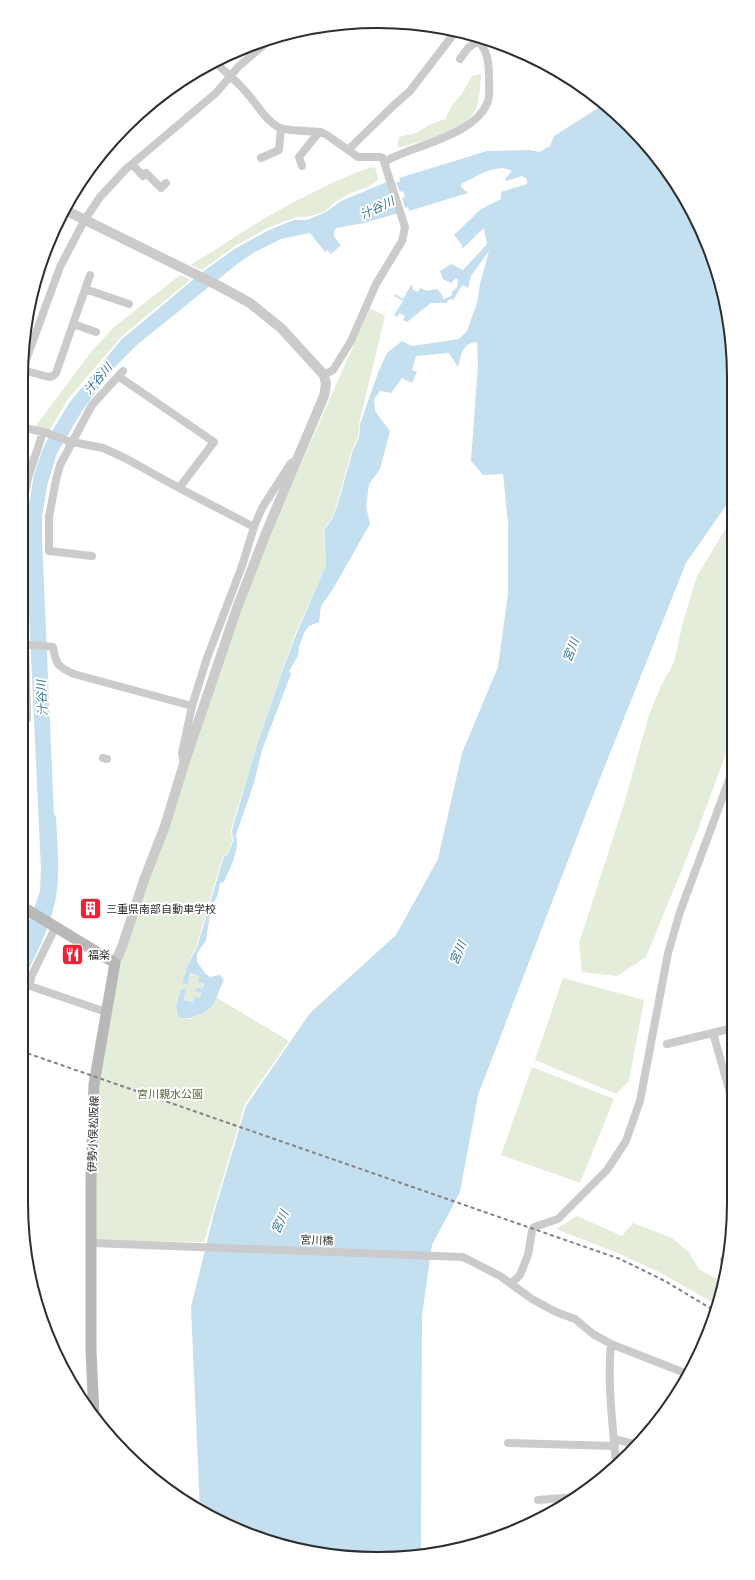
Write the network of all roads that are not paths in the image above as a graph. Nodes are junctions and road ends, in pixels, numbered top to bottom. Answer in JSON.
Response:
{"nodes":[{"id":1,"x":452,"y":36,"type":"edge"},
{"id":2,"x":474,"y":42,"type":"edge"},
{"id":3,"x":482,"y":44,"type":"edge"},
{"id":4,"x":259,"y":49,"type":"edge"},
{"id":5,"x":460,"y":59,"type":"dead end"},
{"id":6,"x":219,"y":66,"type":"edge"},
{"id":7,"x":231,"y":76,"type":"junction"},
{"id":8,"x":281,"y":128,"type":"junction"},
{"id":9,"x":319,"y":132,"type":"junction"},
{"id":10,"x":349,"y":149,"type":"junction"},
{"id":11,"x":261,"y":158,"type":"dead end"},
{"id":12,"x":384,"y":162,"type":"junction"},
{"id":13,"x":132,"y":164,"type":"junction"},
{"id":14,"x":302,"y":166,"type":"dead end"},
{"id":15,"x":166,"y":183,"type":"dead end"},
{"id":16,"x":70,"y":213,"type":"edge"},
{"id":17,"x":84,"y":221,"type":"junction"},
{"id":18,"x":90,"y":275,"type":"dead end"},
{"id":19,"x":85,"y":289,"type":"junction"},
{"id":20,"x":129,"y":304,"type":"dead end"},
{"id":21,"x":73,"y":324,"type":"junction"},
{"id":22,"x":96,"y":332,"type":"dead end"},
{"id":23,"x":29,"y":350,"type":"edge"},
{"id":24,"x":28,"y":372,"type":"edge"},
{"id":25,"x":324,"y":375,"type":"junction"},
{"id":26,"x":28,"y":429,"type":"edge"},
{"id":27,"x":45,"y":433,"type":"junction"},
{"id":28,"x":70,"y":441,"type":"junction"},
{"id":29,"x":298,"y":458,"type":"junction"},
{"id":30,"x":28,"y":478,"type":"edge"},
{"id":31,"x":179,"y":488,"type":"junction"},
{"id":32,"x":254,"y":527,"type":"junction"},
{"id":33,"x":92,"y":556,"type":"dead end"},
{"id":34,"x":28,"y":644,"type":"edge"},
{"id":35,"x":192,"y":706,"type":"junction"},
{"id":36,"x":184,"y":764,"type":"junction"},
{"id":37,"x":727,"y":785,"type":"edge"},
{"id":38,"x":28,"y":910,"type":"edge"},
{"id":39,"x":55,"y":925,"type":"junction"},
{"id":40,"x":115,"y":963,"type":"junction"},
{"id":41,"x":106,"y":1012,"type":"junction"},
{"id":42,"x":727,"y":1030,"type":"edge"},
{"id":43,"x":713,"y":1033,"type":"junction"},
{"id":44,"x":666,"y":1044,"type":"dead end"},
{"id":45,"x":727,"y":1082,"type":"edge"},
{"id":46,"x":92,"y":1243,"type":"junction"},
{"id":47,"x":511,"y":1284,"type":"junction"},
{"id":48,"x":612,"y":1344,"type":"junction"},
{"id":49,"x":683,"y":1372,"type":"edge"},
{"id":50,"x":94,"y":1406,"type":"edge"},
{"id":51,"x":508,"y":1443,"type":"dead end"},
{"id":52,"x":614,"y":1443,"type":"junction"},
{"id":53,"x":630,"y":1444,"type":"edge"},
{"id":54,"x":615,"y":1458,"type":"edge"},
{"id":55,"x":564,"y":1498,"type":"edge"},
{"id":56,"x":538,"y":1500,"type":"dead end"}],
"edges":[{"from":1,"to":10,"type":"street"},
{"from":2,"to":5,"type":"street"},
{"from":3,"to":12,"type":"street"},
{"from":4,"to":7,"type":"street"},
{"from":6,"to":7,"type":"street"},
{"from":7,"to":8,"type":"street"},
{"from":7,"to":13,"type":"street"},
{"from":8,"to":9,"type":"street"},
{"from":8,"to":11,"type":"street"},
{"from":9,"to":10,"type":"street"},
{"from":9,"to":14,"type":"street"},
{"from":10,"to":12,"type":"street"},
{"from":12,"to":25,"type":"street"},
{"from":13,"to":15,"type":"street"},
{"from":13,"to":17,"type":"street"},
{"from":16,"to":17,"type":"street"},
{"from":17,"to":23,"type":"street"},
{"from":17,"to":25,"type":"street"},
{"from":18,"to":19,"type":"street"},
{"from":19,"to":20,"type":"street"},
{"from":19,"to":21,"type":"street"},
{"from":21,"to":22,"type":"street"},
{"from":21,"to":24,"type":"street"},
{"from":25,"to":29,"type":"street"},
{"from":26,"to":27,"type":"street"},
{"from":27,"to":28,"type":"street"},
{"from":27,"to":30,"type":"street"},
{"from":28,"to":31,"type":"street"},
{"from":28,"to":31,"type":"street"},
{"from":28,"to":33,"type":"street"},
{"from":29,"to":32,"type":"street"},
{"from":29,"to":36,"type":"street"},
{"from":31,"to":32,"type":"street"},
{"from":32,"to":35,"type":"street"},
{"from":34,"to":35,"type":"street"},
{"from":35,"to":36,"type":"street"},
{"from":36,"to":40,"type":"street"},
{"from":37,"to":47,"type":"street"},
{"from":38,"to":39,"type":"main road"},
{"from":39,"to":40,"type":"main road"},
{"from":39,"to":41,"type":"street"},
{"from":40,"to":41,"type":"main road","name":"伊勢小俣松阪線"},
{"from":41,"to":46,"type":"main road","name":"伊勢小俣松阪線"},
{"from":42,"to":43,"type":"street"},
{"from":43,"to":44,"type":"street"},
{"from":43,"to":45,"type":"street"},
{"from":46,"to":47,"type":"street","name":"宮川橋"},
{"from":46,"to":50,"type":"main road","name":"伊勢小俣松阪線"},
{"from":47,"to":48,"type":"street","name":"宮川橋"},
{"from":48,"to":49,"type":"street","name":"宮川橋"},
{"from":48,"to":52,"type":"street"},
{"from":51,"to":52,"type":"street"},
{"from":52,"to":53,"type":"street"},
{"from":52,"to":54,"type":"street"},
{"from":55,"to":56,"type":"street"}]}
